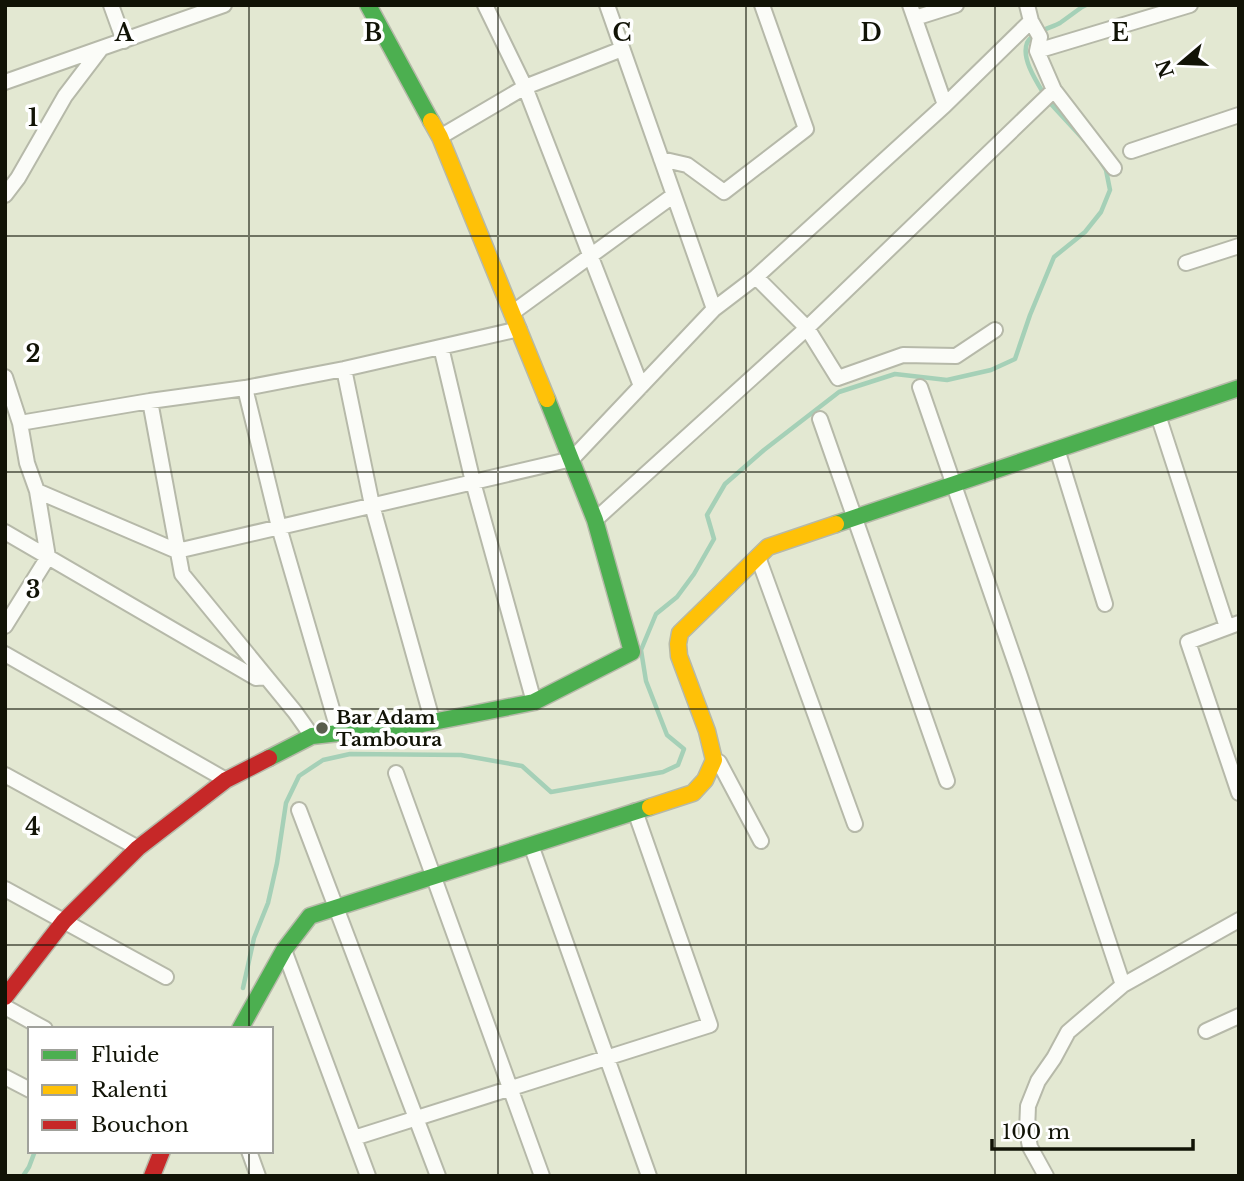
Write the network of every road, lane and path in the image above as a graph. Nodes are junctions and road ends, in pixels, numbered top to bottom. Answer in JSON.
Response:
{"nodes":[{"id":1,"x":111,"y":5,"type":"edge"},
{"id":2,"x":224,"y":5,"type":"edge"},
{"id":3,"x":368,"y":5,"type":"edge"},
{"id":4,"x":485,"y":5,"type":"edge"},
{"id":5,"x":607,"y":5,"type":"edge"},
{"id":6,"x":762,"y":5,"type":"edge"},
{"id":7,"x":956,"y":5,"type":"edge"},
{"id":8,"x":1027,"y":5,"type":"edge"},
{"id":9,"x":1190,"y":5,"type":"edge"},
{"id":10,"x":912,"y":12,"type":"edge"},
{"id":11,"x":1036,"y":34,"type":"junction"},
{"id":12,"x":124,"y":41,"type":"junction"},
{"id":13,"x":101,"y":49,"type":"junction"},
{"id":14,"x":622,"y":49,"type":"junction"},
{"id":15,"x":5,"y":82,"type":"edge"},
{"id":16,"x":525,"y":87,"type":"junction"},
{"id":17,"x":1054,"y":90,"type":"junction"},
{"id":18,"x":945,"y":105,"type":"junction"},
{"id":19,"x":1239,"y":115,"type":"edge"},
{"id":20,"x":440,"y":137,"type":"junction"},
{"id":21,"x":1131,"y":151,"type":"dead end"},
{"id":22,"x":661,"y":159,"type":"junction"},
{"id":23,"x":1114,"y":167,"type":"dead end"},
{"id":24,"x":5,"y":195,"type":"edge"},
{"id":25,"x":674,"y":195,"type":"junction"},
{"id":26,"x":1239,"y":246,"type":"edge"},
{"id":27,"x":591,"y":256,"type":"junction"},
{"id":28,"x":1186,"y":263,"type":"dead end"},
{"id":29,"x":756,"y":277,"type":"junction"},
{"id":30,"x":714,"y":309,"type":"junction"},
{"id":31,"x":512,"y":313,"type":"junction"},
{"id":32,"x":807,"y":328,"type":"junction"},
{"id":33,"x":519,"y":330,"type":"junction"},
{"id":34,"x":995,"y":330,"type":"dead end"},
{"id":35,"x":441,"y":347,"type":"junction"},
{"id":36,"x":344,"y":369,"type":"junction"},
{"id":37,"x":5,"y":377,"type":"edge"},
{"id":38,"x":641,"y":386,"type":"junction"},
{"id":39,"x":920,"y":387,"type":"dead end"},
{"id":40,"x":245,"y":388,"type":"junction"},
{"id":41,"x":1239,"y":388,"type":"edge"},
{"id":42,"x":150,"y":401,"type":"junction"},
{"id":43,"x":1158,"y":415,"type":"junction"},
{"id":44,"x":820,"y":419,"type":"dead end"},
{"id":45,"x":20,"y":424,"type":"junction"},
{"id":46,"x":1057,"y":449,"type":"junction"},
{"id":47,"x":572,"y":459,"type":"junction"},
{"id":48,"x":473,"y":482,"type":"junction"},
{"id":49,"x":953,"y":484,"type":"junction"},
{"id":50,"x":37,"y":491,"type":"junction"},
{"id":51,"x":372,"y":505,"type":"junction"},
{"id":52,"x":854,"y":518,"type":"junction"},
{"id":53,"x":595,"y":520,"type":"junction"},
{"id":54,"x":279,"y":527,"type":"junction"},
{"id":55,"x":5,"y":532,"type":"edge"},
{"id":56,"x":177,"y":551,"type":"junction"},
{"id":57,"x":48,"y":557,"type":"junction"},
{"id":58,"x":758,"y":557,"type":"junction"},
{"id":59,"x":1105,"y":604,"type":"dead end"},
{"id":60,"x":1233,"y":625,"type":"edge"},
{"id":61,"x":5,"y":626,"type":"edge"},
{"id":62,"x":5,"y":654,"type":"edge"},
{"id":63,"x":266,"y":677,"type":"junction"},
{"id":64,"x":534,"y":702,"type":"junction"},
{"id":65,"x":433,"y":723,"type":"junction"},
{"id":66,"x":339,"y":733,"type":"junction"},
{"id":67,"x":312,"y":736,"type":"junction"},
{"id":68,"x":714,"y":760,"type":"junction"},
{"id":69,"x":396,"y":773,"type":"dead end"},
{"id":70,"x":5,"y":775,"type":"edge"},
{"id":71,"x":226,"y":780,"type":"junction"},
{"id":72,"x":947,"y":781,"type":"dead end"},
{"id":73,"x":1239,"y":793,"type":"edge"},
{"id":74,"x":299,"y":810,"type":"dead end"},
{"id":75,"x":635,"y":811,"type":"junction"},
{"id":76,"x":855,"y":824,"type":"dead end"},
{"id":77,"x":761,"y":841,"type":"dead end"},
{"id":78,"x":531,"y":845,"type":"junction"},
{"id":79,"x":138,"y":848,"type":"junction"},
{"id":80,"x":433,"y":876,"type":"junction"},
{"id":81,"x":5,"y":889,"type":"edge"},
{"id":82,"x":336,"y":907,"type":"junction"},
{"id":83,"x":1239,"y":920,"type":"edge"},
{"id":84,"x":64,"y":921,"type":"junction"},
{"id":85,"x":284,"y":950,"type":"junction"},
{"id":86,"x":166,"y":977,"type":"dead end"},
{"id":87,"x":1124,"y":985,"type":"junction"},
{"id":88,"x":5,"y":997,"type":"edge"},
{"id":89,"x":5,"y":1007,"type":"edge"},
{"id":90,"x":1239,"y":1016,"type":"edge"},
{"id":91,"x":41,"y":1027,"type":"edge"},
{"id":92,"x":241,"y":1027,"type":"edge"},
{"id":93,"x":1206,"y":1031,"type":"dead end"},
{"id":94,"x":607,"y":1058,"type":"junction"},
{"id":95,"x":5,"y":1077,"type":"edge"},
{"id":96,"x":510,"y":1088,"type":"junction"},
{"id":97,"x":28,"y":1089,"type":"edge"},
{"id":98,"x":416,"y":1118,"type":"junction"},
{"id":99,"x":354,"y":1138,"type":"junction"},
{"id":100,"x":161,"y":1153,"type":"edge"},
{"id":101,"x":250,"y":1153,"type":"edge"},
{"id":102,"x":152,"y":1176,"type":"edge"},
{"id":103,"x":258,"y":1176,"type":"edge"},
{"id":104,"x":368,"y":1176,"type":"edge"},
{"id":105,"x":438,"y":1176,"type":"edge"},
{"id":106,"x":542,"y":1176,"type":"edge"},
{"id":107,"x":649,"y":1176,"type":"edge"},
{"id":108,"x":1046,"y":1176,"type":"edge"}],
"edges":[{"from":1,"to":12,"type":"street"},
{"from":2,"to":12,"type":"street"},
{"from":3,"to":20,"type":"street"},
{"from":4,"to":16,"type":"street"},
{"from":5,"to":14,"type":"street"},
{"from":6,"to":22,"type":"street"},
{"from":7,"to":10,"type":"street"},
{"from":8,"to":11,"type":"street"},
{"from":9,"to":11,"type":"street"},
{"from":10,"to":18,"type":"street"},
{"from":11,"to":17,"type":"street"},
{"from":11,"to":18,"type":"street"},
{"from":12,"to":13,"type":"street"},
{"from":13,"to":15,"type":"street"},
{"from":13,"to":24,"type":"street"},
{"from":14,"to":16,"type":"street"},
{"from":14,"to":22,"type":"street"},
{"from":16,"to":20,"type":"street"},
{"from":16,"to":27,"type":"street"},
{"from":17,"to":23,"type":"street"},
{"from":17,"to":32,"type":"street"},
{"from":18,"to":29,"type":"street"},
{"from":19,"to":21,"type":"street"},
{"from":20,"to":31,"type":"street"},
{"from":22,"to":25,"type":"street"},
{"from":25,"to":27,"type":"street"},
{"from":25,"to":30,"type":"street"},
{"from":26,"to":28,"type":"street"},
{"from":27,"to":31,"type":"street"},
{"from":27,"to":38,"type":"street"},
{"from":29,"to":30,"type":"street"},
{"from":29,"to":32,"type":"street"},
{"from":30,"to":38,"type":"street"},
{"from":31,"to":33,"type":"street"},
{"from":32,"to":34,"type":"street"},
{"from":32,"to":53,"type":"street"},
{"from":33,"to":35,"type":"street"},
{"from":33,"to":47,"type":"street"},
{"from":35,"to":36,"type":"street"},
{"from":35,"to":48,"type":"street"},
{"from":36,"to":40,"type":"street"},
{"from":36,"to":51,"type":"street"},
{"from":37,"to":45,"type":"street"},
{"from":38,"to":47,"type":"street"},
{"from":39,"to":49,"type":"street"},
{"from":40,"to":42,"type":"street"},
{"from":40,"to":54,"type":"street"},
{"from":41,"to":43,"type":"street"},
{"from":42,"to":45,"type":"street"},
{"from":42,"to":56,"type":"street"},
{"from":43,"to":46,"type":"street"},
{"from":43,"to":60,"type":"street"},
{"from":44,"to":52,"type":"street"},
{"from":45,"to":50,"type":"street"},
{"from":46,"to":49,"type":"street"},
{"from":46,"to":59,"type":"street"},
{"from":47,"to":48,"type":"street"},
{"from":47,"to":53,"type":"street"},
{"from":48,"to":51,"type":"street"},
{"from":48,"to":64,"type":"street"},
{"from":49,"to":52,"type":"street"},
{"from":49,"to":87,"type":"street"},
{"from":50,"to":56,"type":"street"},
{"from":50,"to":57,"type":"street"},
{"from":51,"to":54,"type":"street"},
{"from":51,"to":65,"type":"street"},
{"from":52,"to":58,"type":"street"},
{"from":52,"to":72,"type":"street"},
{"from":53,"to":64,"type":"street"},
{"from":54,"to":56,"type":"street"},
{"from":54,"to":66,"type":"street"},
{"from":55,"to":57,"type":"street"},
{"from":56,"to":63,"type":"street"},
{"from":57,"to":61,"type":"street"},
{"from":57,"to":63,"type":"street"},
{"from":58,"to":68,"type":"street"},
{"from":58,"to":76,"type":"street"},
{"from":60,"to":73,"type":"street"},
{"from":62,"to":71,"type":"street"},
{"from":63,"to":67,"type":"street"},
{"from":64,"to":65,"type":"street"},
{"from":65,"to":66,"type":"street"},
{"from":66,"to":67,"type":"street"},
{"from":67,"to":71,"type":"street"},
{"from":68,"to":75,"type":"street"},
{"from":68,"to":77,"type":"street"},
{"from":69,"to":80,"type":"street"},
{"from":70,"to":79,"type":"street"},
{"from":71,"to":79,"type":"street"},
{"from":74,"to":82,"type":"street"},
{"from":75,"to":78,"type":"street"},
{"from":75,"to":94,"type":"street"},
{"from":78,"to":80,"type":"street"},
{"from":78,"to":94,"type":"street"},
{"from":79,"to":84,"type":"street"},
{"from":80,"to":82,"type":"street"},
{"from":80,"to":96,"type":"street"},
{"from":81,"to":84,"type":"street"},
{"from":82,"to":85,"type":"street"},
{"from":82,"to":98,"type":"street"},
{"from":83,"to":87,"type":"street"},
{"from":84,"to":86,"type":"street"},
{"from":84,"to":88,"type":"street"},
{"from":85,"to":92,"type":"street"},
{"from":85,"to":99,"type":"street"},
{"from":87,"to":108,"type":"street"},
{"from":89,"to":91,"type":"street"},
{"from":90,"to":93,"type":"street"},
{"from":94,"to":96,"type":"street"},
{"from":94,"to":107,"type":"street"},
{"from":95,"to":97,"type":"street"},
{"from":96,"to":98,"type":"street"},
{"from":96,"to":106,"type":"street"},
{"from":98,"to":99,"type":"street"},
{"from":98,"to":105,"type":"street"},
{"from":99,"to":104,"type":"street"},
{"from":100,"to":102,"type":"street"},
{"from":101,"to":103,"type":"street"}]}
